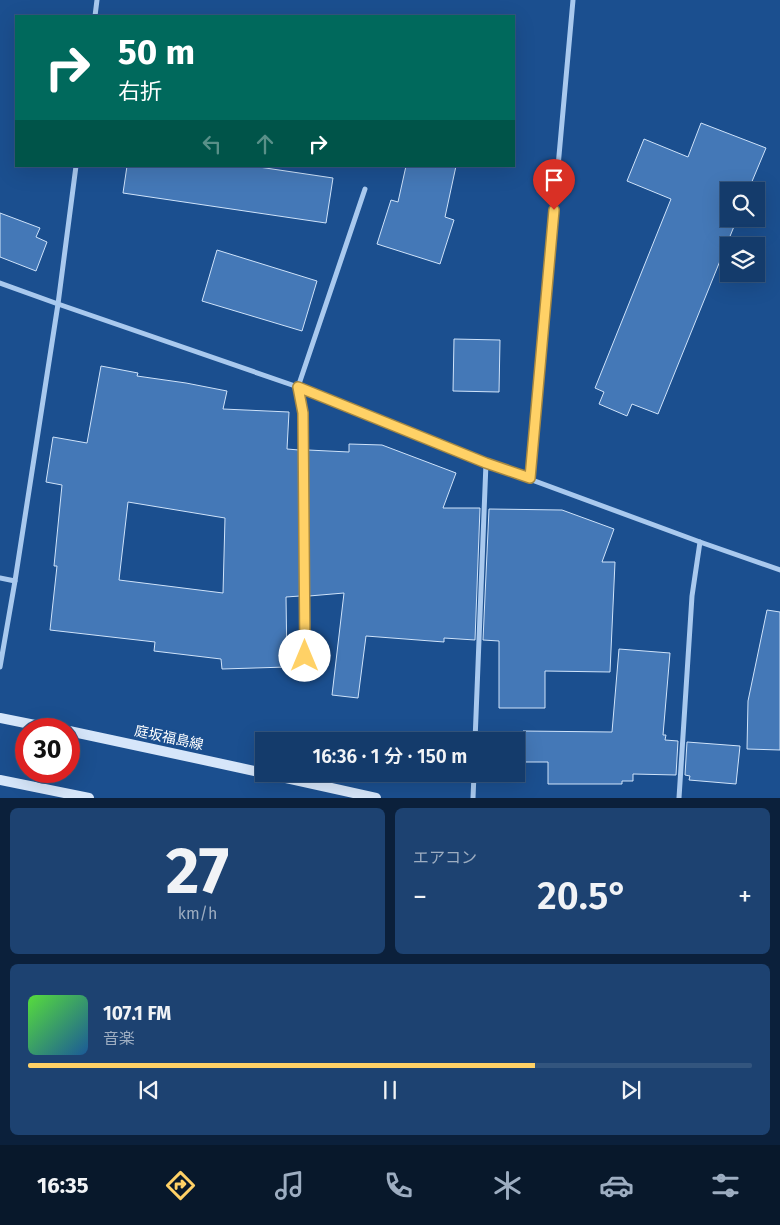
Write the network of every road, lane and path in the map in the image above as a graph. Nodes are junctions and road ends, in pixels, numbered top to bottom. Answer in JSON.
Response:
{"nodes":[{"id":1,"x":98,"y":0,"type":"edge"},
{"id":2,"x":573,"y":0,"type":"edge"},
{"id":3,"x":95,"y":15,"type":"edge"},
{"id":4,"x":76,"y":167,"type":"edge"},
{"id":5,"x":365,"y":189,"type":"dead end"},
{"id":6,"x":0,"y":283,"type":"edge"},
{"id":7,"x":58,"y":304,"type":"junction"},
{"id":8,"x":298,"y":387,"type":"junction"},
{"id":9,"x":486,"y":463,"type":"junction"},
{"id":10,"x":530,"y":478,"type":"junction"},
{"id":11,"x":700,"y":542,"type":"junction"},
{"id":12,"x":780,"y":570,"type":"edge"},
{"id":13,"x":0,"y":578,"type":"edge"},
{"id":14,"x":15,"y":581,"type":"junction"},
{"id":15,"x":305,"y":656,"type":"dead end"},
{"id":16,"x":0,"y":667,"type":"edge"},
{"id":17,"x":0,"y":718,"type":"edge"},
{"id":18,"x":15,"y":721,"type":"edge"},
{"id":19,"x":475,"y":732,"type":"edge"},
{"id":20,"x":80,"y":733,"type":"edge"},
{"id":21,"x":255,"y":771,"type":"edge"},
{"id":22,"x":0,"y":780,"type":"edge"},
{"id":23,"x":304,"y":782,"type":"edge"},
{"id":24,"x":474,"y":782,"type":"edge"},
{"id":25,"x":89,"y":798,"type":"edge"},
{"id":26,"x":376,"y":798,"type":"edge"},
{"id":27,"x":473,"y":798,"type":"edge"},
{"id":28,"x":679,"y":798,"type":"edge"}],
"edges":[{"from":1,"to":3,"type":"street"},
{"from":2,"to":10,"type":"street"},
{"from":4,"to":7,"type":"street"},
{"from":5,"to":8,"type":"street"},
{"from":6,"to":7,"type":"street"},
{"from":7,"to":8,"type":"street"},
{"from":7,"to":14,"type":"street"},
{"from":8,"to":9,"type":"street"},
{"from":8,"to":15,"type":"street"},
{"from":9,"to":10,"type":"street"},
{"from":9,"to":19,"type":"street"},
{"from":10,"to":11,"type":"street"},
{"from":11,"to":12,"type":"street"},
{"from":11,"to":28,"type":"street"},
{"from":13,"to":14,"type":"street"},
{"from":14,"to":16,"type":"street"},
{"from":17,"to":18,"type":"main road"},
{"from":20,"to":21,"type":"main road","name":"庭坂福島線"},
{"from":22,"to":25,"type":"main road"},
{"from":23,"to":26,"type":"main road"},
{"from":24,"to":27,"type":"street"}]}
